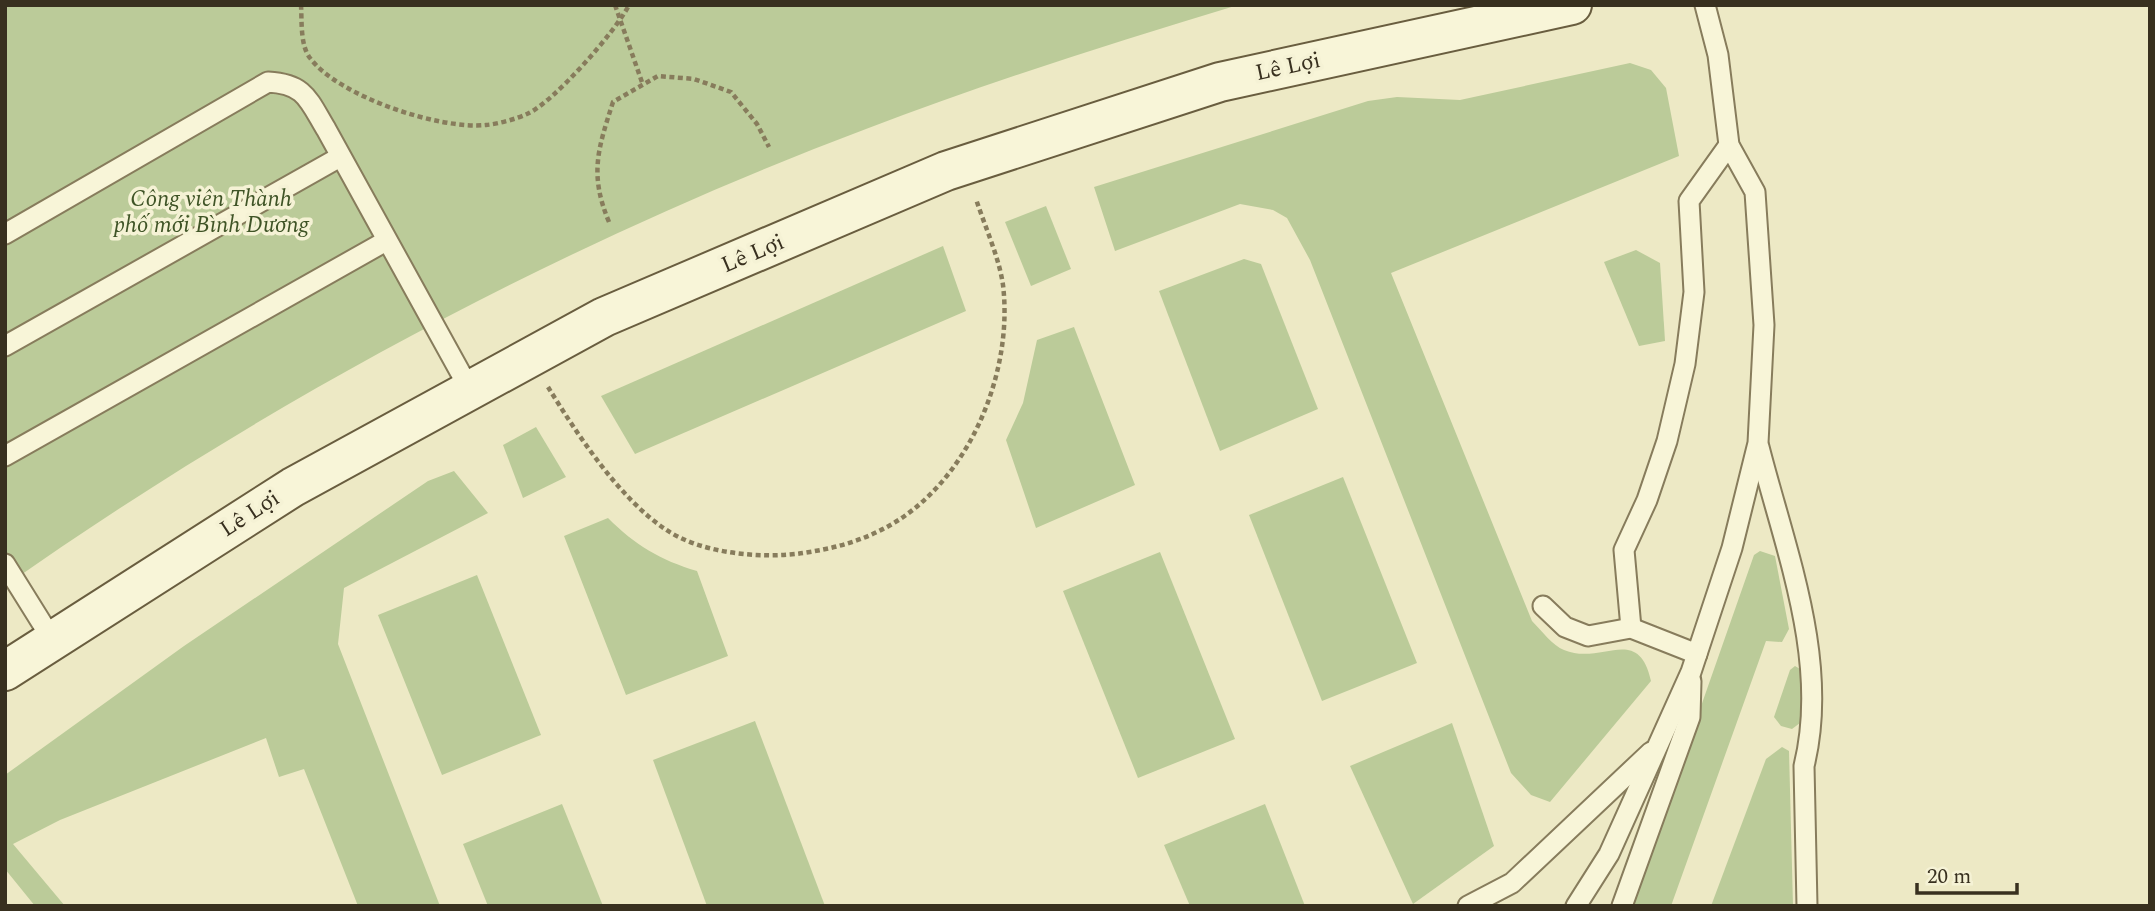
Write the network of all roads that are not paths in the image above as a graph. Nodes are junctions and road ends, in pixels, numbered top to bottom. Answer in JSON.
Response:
{"nodes":[{"id":1,"x":1572,"y":5,"type":"edge"},
{"id":2,"x":1705,"y":5,"type":"edge"},
{"id":3,"x":1729,"y":145,"type":"junction"},
{"id":4,"x":340,"y":157,"type":"junction"},
{"id":5,"x":5,"y":234,"type":"edge"},
{"id":6,"x":386,"y":241,"type":"junction"},
{"id":7,"x":5,"y":346,"type":"edge"},
{"id":8,"x":470,"y":390,"type":"junction"},
{"id":9,"x":1758,"y":443,"type":"junction"},
{"id":10,"x":5,"y":456,"type":"edge"},
{"id":11,"x":5,"y":564,"type":"edge"},
{"id":12,"x":1543,"y":606,"type":"dead end"},
{"id":13,"x":1631,"y":628,"type":"junction"},
{"id":14,"x":52,"y":641,"type":"junction"},
{"id":15,"x":1694,"y":663,"type":"junction"},
{"id":16,"x":5,"y":671,"type":"edge"},
{"id":17,"x":1658,"y":744,"type":"junction"},
{"id":18,"x":1468,"y":906,"type":"edge"},
{"id":19,"x":1576,"y":906,"type":"edge"},
{"id":20,"x":1622,"y":906,"type":"edge"},
{"id":21,"x":1807,"y":906,"type":"edge"}],
"edges":[{"from":1,"to":8,"type":"main road","name":"Lê Lợi"},
{"from":2,"to":3,"type":"lane"},
{"from":3,"to":9,"type":"lane"},
{"from":3,"to":13,"type":"lane"},
{"from":4,"to":5,"type":"lane"},
{"from":4,"to":6,"type":"lane"},
{"from":4,"to":7,"type":"lane"},
{"from":6,"to":8,"type":"lane"},
{"from":6,"to":10,"type":"lane"},
{"from":8,"to":14,"type":"main road","name":"Lê Lợi"},
{"from":9,"to":15,"type":"lane"},
{"from":9,"to":21,"type":"lane"},
{"from":11,"to":14,"type":"lane"},
{"from":12,"to":13,"type":"lane"},
{"from":13,"to":15,"type":"lane"},
{"from":14,"to":16,"type":"main road","name":"Lê Lợi"},
{"from":15,"to":17,"type":"lane"},
{"from":15,"to":20,"type":"lane"},
{"from":17,"to":18,"type":"lane"},
{"from":17,"to":19,"type":"lane"}]}
